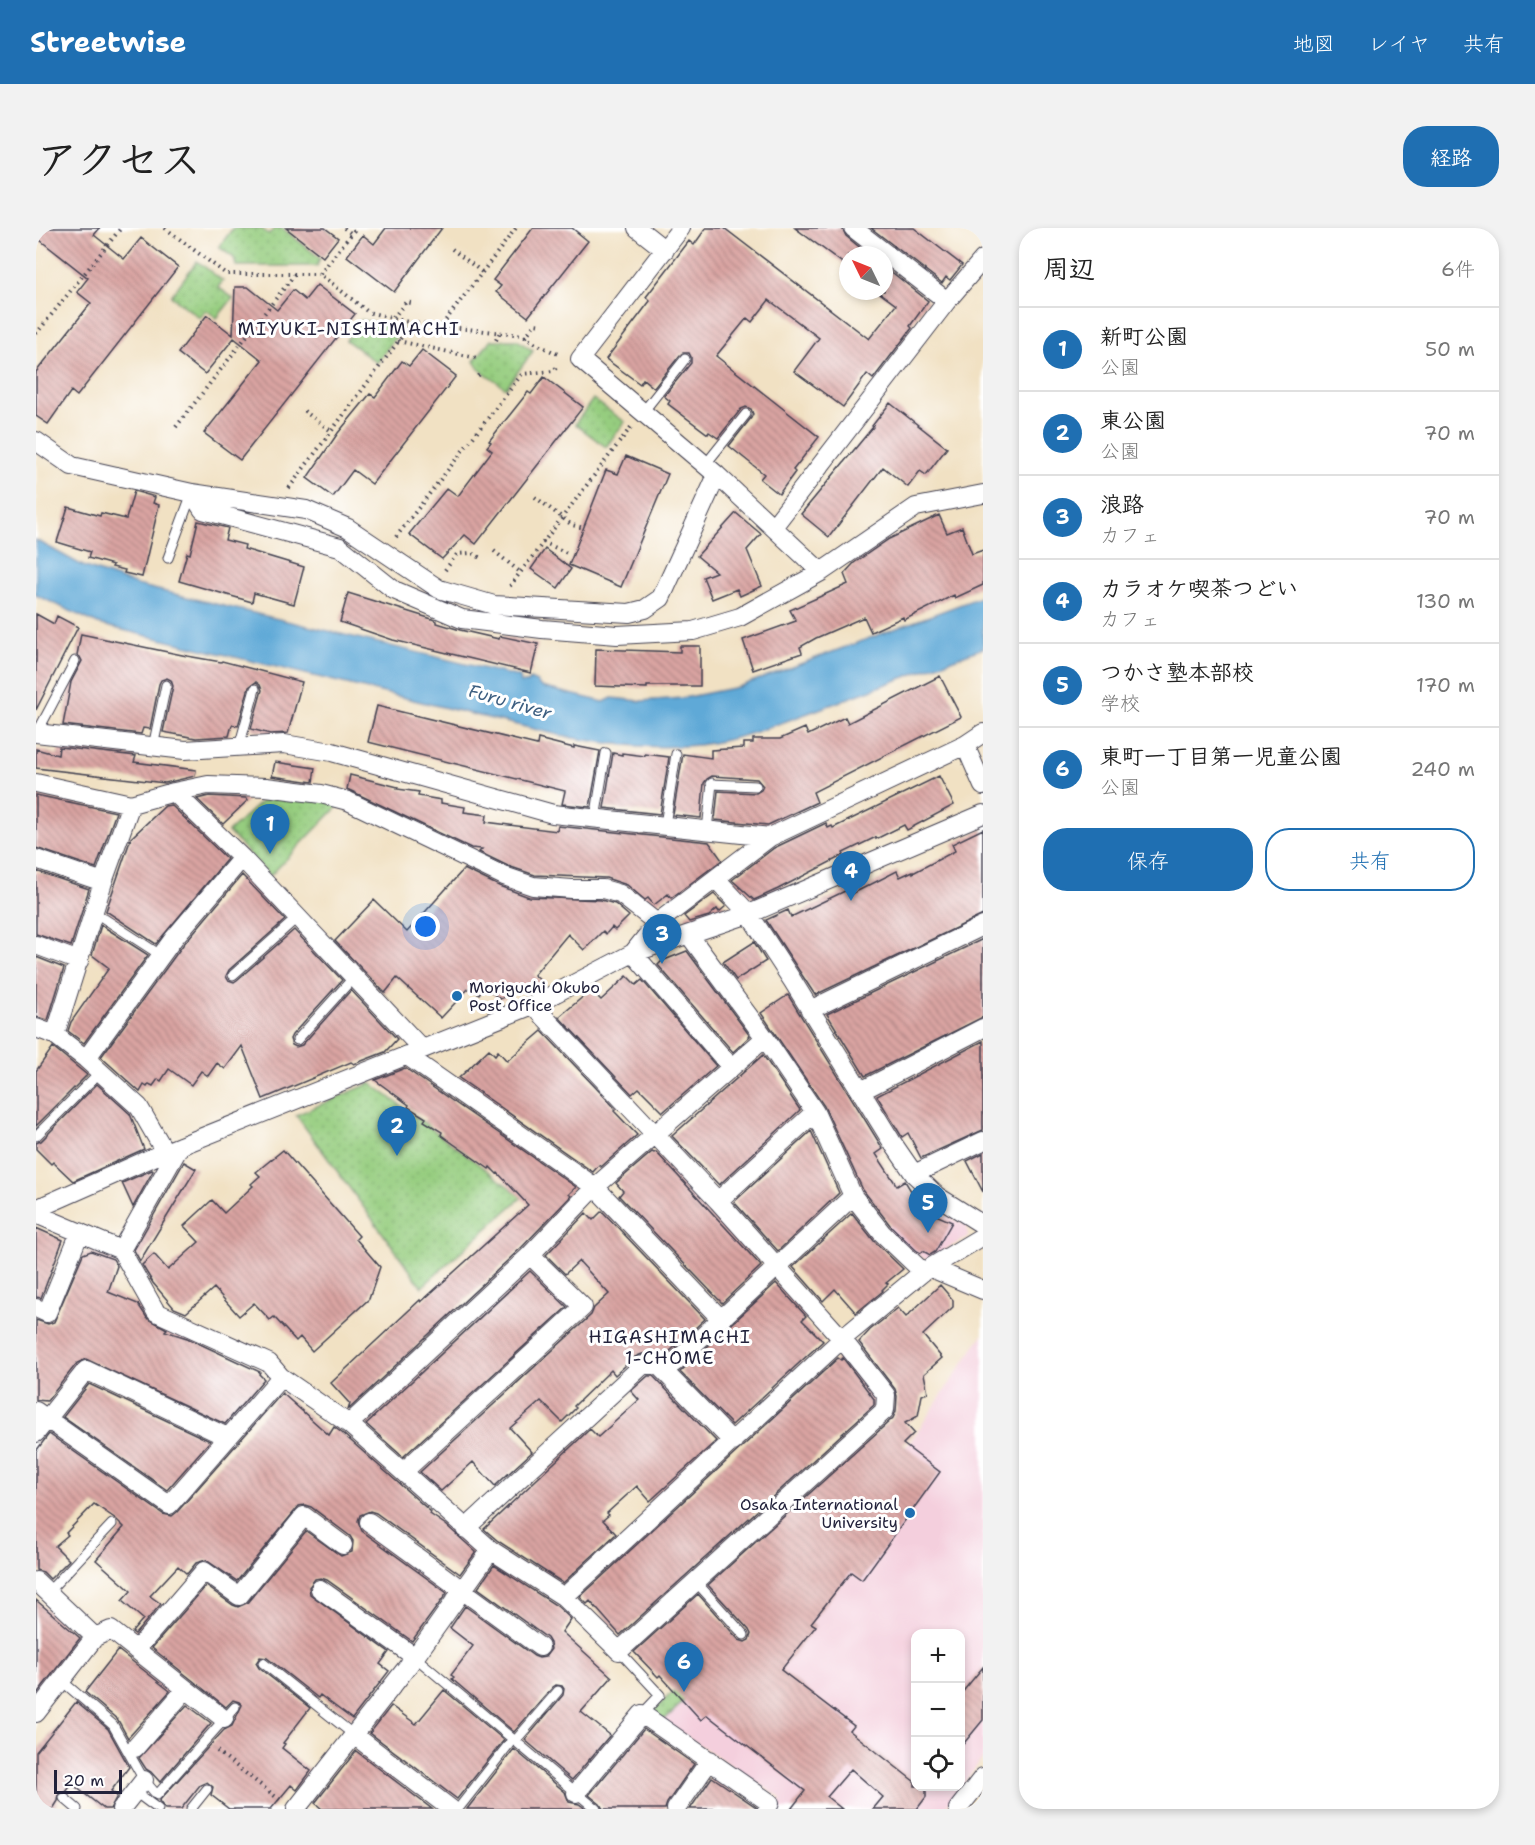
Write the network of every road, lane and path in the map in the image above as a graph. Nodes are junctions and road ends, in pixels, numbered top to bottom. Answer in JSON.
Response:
{"nodes":[{"id":1,"x":120,"y":228,"type":"edge"},
{"id":2,"x":165,"y":228,"type":"edge"},
{"id":3,"x":344,"y":228,"type":"edge"},
{"id":4,"x":356,"y":228,"type":"edge"},
{"id":5,"x":516,"y":228,"type":"edge"},
{"id":6,"x":637,"y":228,"type":"edge"},
{"id":7,"x":681,"y":228,"type":"edge"},
{"id":8,"x":853,"y":228,"type":"edge"},
{"id":9,"x":352,"y":234,"type":"junction"},
{"id":10,"x":452,"y":249,"type":"dead end"},
{"id":11,"x":665,"y":250,"type":"junction"},
{"id":12,"x":983,"y":259,"type":"edge"},
{"id":13,"x":482,"y":272,"type":"junction"},
{"id":14,"x":296,"y":274,"type":"junction"},
{"id":15,"x":320,"y":274,"type":"junction"},
{"id":16,"x":947,"y":301,"type":"junction"},
{"id":17,"x":411,"y":303,"type":"dead end"},
{"id":18,"x":393,"y":318,"type":"junction"},
{"id":19,"x":412,"y":323,"type":"junction"},
{"id":20,"x":542,"y":325,"type":"dead end"},
{"id":21,"x":441,"y":326,"type":"junction"},
{"id":22,"x":500,"y":332,"type":"junction"},
{"id":23,"x":36,"y":334,"type":"edge"},
{"id":24,"x":525,"y":337,"type":"junction"},
{"id":25,"x":496,"y":340,"type":"dead end"},
{"id":26,"x":398,"y":341,"type":"junction"},
{"id":27,"x":560,"y":355,"type":"dead end"},
{"id":28,"x":477,"y":358,"type":"dead end"},
{"id":29,"x":685,"y":358,"type":"dead end"},
{"id":30,"x":558,"y":366,"type":"dead end"},
{"id":31,"x":481,"y":371,"type":"dead end"},
{"id":32,"x":478,"y":376,"type":"dead end"},
{"id":33,"x":304,"y":411,"type":"dead end"},
{"id":34,"x":643,"y":412,"type":"junction"},
{"id":35,"x":746,"y":414,"type":"dead end"},
{"id":36,"x":176,"y":427,"type":"dead end"},
{"id":37,"x":331,"y":431,"type":"junction"},
{"id":38,"x":36,"y":441,"type":"edge"},
{"id":39,"x":711,"y":470,"type":"junction"},
{"id":40,"x":192,"y":493,"type":"junction"},
{"id":41,"x":983,"y":494,"type":"edge"},
{"id":42,"x":535,"y":497,"type":"dead end"},
{"id":43,"x":276,"y":505,"type":"junction"},
{"id":44,"x":561,"y":518,"type":"junction"},
{"id":45,"x":772,"y":527,"type":"junction"},
{"id":46,"x":584,"y":528,"type":"dead end"},
{"id":47,"x":543,"y":542,"type":"junction"},
{"id":48,"x":494,"y":551,"type":"dead end"},
{"id":49,"x":384,"y":552,"type":"junction"},
{"id":50,"x":567,"y":553,"type":"dead end"},
{"id":51,"x":168,"y":558,"type":"dead end"},
{"id":52,"x":483,"y":560,"type":"dead end"},
{"id":53,"x":520,"y":572,"type":"junction"},
{"id":54,"x":821,"y":572,"type":"junction"},
{"id":55,"x":433,"y":585,"type":"junction"},
{"id":56,"x":494,"y":605,"type":"junction"},
{"id":57,"x":75,"y":661,"type":"dead end"},
{"id":58,"x":166,"y":685,"type":"dead end"},
{"id":59,"x":255,"y":689,"type":"dead end"},
{"id":60,"x":36,"y":733,"type":"edge"},
{"id":61,"x":983,"y":733,"type":"edge"},
{"id":62,"x":965,"y":745,"type":"junction"},
{"id":63,"x":153,"y":747,"type":"junction"},
{"id":64,"x":239,"y":747,"type":"junction"},
{"id":65,"x":606,"y":753,"type":"dead end"},
{"id":66,"x":676,"y":754,"type":"dead end"},
{"id":67,"x":36,"y":783,"type":"edge"},
{"id":68,"x":756,"y":786,"type":"dead end"},
{"id":69,"x":983,"y":786,"type":"edge"},
{"id":70,"x":174,"y":792,"type":"junction"},
{"id":71,"x":131,"y":804,"type":"junction"},
{"id":72,"x":983,"y":814,"type":"edge"},
{"id":73,"x":595,"y":819,"type":"junction"},
{"id":74,"x":664,"y":825,"type":"junction"},
{"id":75,"x":707,"y":830,"type":"junction"},
{"id":76,"x":770,"y":837,"type":"junction"},
{"id":77,"x":242,"y":858,"type":"junction"},
{"id":78,"x":36,"y":859,"type":"edge"},
{"id":79,"x":716,"y":879,"type":"junction"},
{"id":80,"x":103,"y":882,"type":"junction"},
{"id":81,"x":94,"y":912,"type":"junction"},
{"id":82,"x":748,"y":914,"type":"junction"},
{"id":83,"x":298,"y":917,"type":"junction"},
{"id":84,"x":657,"y":923,"type":"junction"},
{"id":85,"x":983,"y":926,"type":"edge"},
{"id":86,"x":689,"y":935,"type":"junction"},
{"id":87,"x":36,"y":945,"type":"edge"},
{"id":88,"x":633,"y":953,"type":"junction"},
{"id":89,"x":162,"y":956,"type":"junction"},
{"id":90,"x":79,"y":961,"type":"junction"},
{"id":91,"x":232,"y":975,"type":"dead end"},
{"id":92,"x":354,"y":977,"type":"junction"},
{"id":93,"x":533,"y":1005,"type":"junction"},
{"id":94,"x":810,"y":1010,"type":"junction"},
{"id":95,"x":36,"y":1028,"type":"edge"},
{"id":96,"x":983,"y":1028,"type":"edge"},
{"id":97,"x":55,"y":1035,"type":"junction"},
{"id":98,"x":765,"y":1038,"type":"junction"},
{"id":99,"x":297,"y":1040,"type":"dead end"},
{"id":100,"x":414,"y":1052,"type":"junction"},
{"id":101,"x":86,"y":1059,"type":"junction"},
{"id":102,"x":731,"y":1067,"type":"junction"},
{"id":103,"x":100,"y":1072,"type":"junction"},
{"id":104,"x":861,"y":1091,"type":"junction"},
{"id":105,"x":814,"y":1112,"type":"junction"},
{"id":106,"x":656,"y":1134,"type":"junction"},
{"id":107,"x":36,"y":1136,"type":"edge"},
{"id":108,"x":983,"y":1141,"type":"edge"},
{"id":109,"x":173,"y":1149,"type":"junction"},
{"id":110,"x":914,"y":1174,"type":"junction"},
{"id":111,"x":595,"y":1187,"type":"junction"},
{"id":112,"x":853,"y":1196,"type":"junction"},
{"id":113,"x":718,"y":1201,"type":"junction"},
{"id":114,"x":36,"y":1212,"type":"edge"},
{"id":115,"x":983,"y":1225,"type":"edge"},
{"id":116,"x":80,"y":1232,"type":"junction"},
{"id":117,"x":983,"y":1236,"type":"edge"},
{"id":118,"x":121,"y":1250,"type":"junction"},
{"id":119,"x":530,"y":1255,"type":"junction"},
{"id":120,"x":776,"y":1267,"type":"junction"},
{"id":121,"x":927,"y":1270,"type":"junction"},
{"id":122,"x":983,"y":1290,"type":"edge"},
{"id":123,"x":36,"y":1308,"type":"edge"},
{"id":124,"x":722,"y":1319,"type":"junction"},
{"id":125,"x":842,"y":1339,"type":"junction"},
{"id":126,"x":658,"y":1365,"type":"junction"},
{"id":127,"x":281,"y":1377,"type":"junction"},
{"id":128,"x":40,"y":1420,"type":"edge"},
{"id":129,"x":349,"y":1424,"type":"junction"},
{"id":130,"x":226,"y":1437,"type":"junction"},
{"id":131,"x":733,"y":1442,"type":"junction"},
{"id":132,"x":403,"y":1472,"type":"junction"},
{"id":133,"x":369,"y":1522,"type":"dead end"},
{"id":134,"x":112,"y":1524,"type":"dead end"},
{"id":135,"x":465,"y":1529,"type":"junction"},
{"id":136,"x":343,"y":1545,"type":"dead end"},
{"id":137,"x":491,"y":1550,"type":"junction"},
{"id":138,"x":696,"y":1582,"type":"junction"},
{"id":139,"x":42,"y":1587,"type":"edge"},
{"id":140,"x":320,"y":1589,"type":"dead end"},
{"id":141,"x":462,"y":1592,"type":"junction"},
{"id":142,"x":564,"y":1598,"type":"junction"},
{"id":143,"x":744,"y":1635,"type":"dead end"},
{"id":144,"x":95,"y":1637,"type":"junction"},
{"id":145,"x":540,"y":1647,"type":"dead end"},
{"id":146,"x":136,"y":1650,"type":"junction"},
{"id":147,"x":619,"y":1651,"type":"junction"},
{"id":148,"x":415,"y":1657,"type":"junction"},
{"id":149,"x":263,"y":1663,"type":"dead end"},
{"id":150,"x":62,"y":1681,"type":"junction"},
{"id":151,"x":186,"y":1689,"type":"junction"},
{"id":152,"x":558,"y":1691,"type":"dead end"},
{"id":153,"x":36,"y":1713,"type":"edge"},
{"id":154,"x":229,"y":1713,"type":"joint"},
{"id":155,"x":642,"y":1714,"type":"junction"},
{"id":156,"x":354,"y":1735,"type":"junction"},
{"id":157,"x":514,"y":1740,"type":"junction"},
{"id":158,"x":205,"y":1741,"type":"junction"},
{"id":159,"x":132,"y":1752,"type":"junction"},
{"id":160,"x":710,"y":1760,"type":"junction"},
{"id":161,"x":983,"y":1777,"type":"edge"},
{"id":162,"x":140,"y":1786,"type":"junction"},
{"id":163,"x":207,"y":1789,"type":"dead end"},
{"id":164,"x":576,"y":1793,"type":"junction"},
{"id":165,"x":64,"y":1798,"type":"dead end"},
{"id":166,"x":294,"y":1807,"type":"edge"},
{"id":167,"x":194,"y":1808,"type":"edge"},
{"id":168,"x":77,"y":1809,"type":"edge"},
{"id":169,"x":121,"y":1809,"type":"edge"},
{"id":170,"x":158,"y":1809,"type":"edge"},
{"id":171,"x":451,"y":1809,"type":"edge"},
{"id":172,"x":458,"y":1809,"type":"edge"},
{"id":173,"x":596,"y":1809,"type":"edge"},
{"id":174,"x":676,"y":1809,"type":"edge"},
{"id":175,"x":767,"y":1809,"type":"edge"},
{"id":176,"x":958,"y":1809,"type":"edge"}],
"edges":[{"from":1,"to":23,"type":"path"},
{"from":2,"to":14,"type":"path"},
{"from":3,"to":9,"type":"path"},
{"from":4,"to":9,"type":"path"},
{"from":5,"to":13,"type":"path"},
{"from":6,"to":11,"type":"street"},
{"from":7,"to":11,"type":"street"},
{"from":8,"to":16,"type":"street"},
{"from":9,"to":15,"type":"path"},
{"from":10,"to":13,"type":"path"},
{"from":11,"to":34,"type":"street"},
{"from":12,"to":16,"type":"street"},
{"from":13,"to":21,"type":"path"},
{"from":14,"to":15,"type":"path"},
{"from":14,"to":36,"type":"path"},
{"from":15,"to":18,"type":"path"},
{"from":16,"to":45,"type":"street"},
{"from":17,"to":18,"type":"path"},
{"from":18,"to":19,"type":"path"},
{"from":19,"to":21,"type":"path"},
{"from":19,"to":26,"type":"path"},
{"from":20,"to":24,"type":"path"},
{"from":21,"to":22,"type":"path"},
{"from":22,"to":24,"type":"path"},
{"from":22,"to":25,"type":"path"},
{"from":24,"to":27,"type":"path"},
{"from":26,"to":28,"type":"path"},
{"from":26,"to":37,"type":"path"},
{"from":29,"to":34,"type":"lane"},
{"from":30,"to":49,"type":"path"},
{"from":31,"to":32,"type":"path"},
{"from":33,"to":37,"type":"path"},
{"from":34,"to":39,"type":"street"},
{"from":34,"to":44,"type":"path"},
{"from":35,"to":39,"type":"lane"},
{"from":37,"to":43,"type":"path"},
{"from":38,"to":40,"type":"street"},
{"from":39,"to":45,"type":"street"},
{"from":39,"to":56,"type":"street"},
{"from":40,"to":43,"type":"street"},
{"from":40,"to":51,"type":"lane"},
{"from":40,"to":54,"type":"street"},
{"from":41,"to":54,"type":"street"},
{"from":42,"to":44,"type":"path"},
{"from":43,"to":49,"type":"street"},
{"from":44,"to":46,"type":"path"},
{"from":44,"to":47,"type":"path"},
{"from":45,"to":54,"type":"street"},
{"from":47,"to":50,"type":"path"},
{"from":47,"to":53,"type":"path"},
{"from":48,"to":53,"type":"path"},
{"from":49,"to":55,"type":"street"},
{"from":52,"to":55,"type":"path"},
{"from":53,"to":56,"type":"path"},
{"from":55,"to":56,"type":"street"},
{"from":57,"to":60,"type":"lane"},
{"from":58,"to":63,"type":"lane"},
{"from":59,"to":64,"type":"lane"},
{"from":60,"to":63,"type":"street"},
{"from":61,"to":62,"type":"street"},
{"from":62,"to":69,"type":"street"},
{"from":62,"to":76,"type":"street"},
{"from":63,"to":64,"type":"street"},
{"from":64,"to":73,"type":"street"},
{"from":65,"to":73,"type":"lane"},
{"from":66,"to":74,"type":"lane"},
{"from":67,"to":71,"type":"street"},
{"from":68,"to":75,"type":"lane"},
{"from":70,"to":71,"type":"street"},
{"from":70,"to":77,"type":"street"},
{"from":70,"to":84,"type":"street"},
{"from":71,"to":80,"type":"street"},
{"from":72,"to":82,"type":"street"},
{"from":73,"to":74,"type":"street"},
{"from":74,"to":75,"type":"street"},
{"from":75,"to":76,"type":"street"},
{"from":76,"to":79,"type":"street"},
{"from":77,"to":83,"type":"street"},
{"from":77,"to":89,"type":"street"},
{"from":78,"to":80,"type":"street"},
{"from":79,"to":82,"type":"street"},
{"from":79,"to":84,"type":"street"},
{"from":80,"to":81,"type":"street"},
{"from":81,"to":89,"type":"lane"},
{"from":81,"to":90,"type":"street"},
{"from":82,"to":86,"type":"street"},
{"from":82,"to":94,"type":"street"},
{"from":83,"to":91,"type":"lane"},
{"from":83,"to":92,"type":"street"},
{"from":84,"to":88,"type":"street"},
{"from":85,"to":94,"type":"street"},
{"from":86,"to":88,"type":"street"},
{"from":86,"to":98,"type":"street"},
{"from":87,"to":90,"type":"street"},
{"from":88,"to":93,"type":"street"},
{"from":88,"to":102,"type":"street"},
{"from":89,"to":101,"type":"street"},
{"from":90,"to":97,"type":"street"},
{"from":92,"to":99,"type":"lane"},
{"from":92,"to":100,"type":"street"},
{"from":93,"to":100,"type":"street"},
{"from":93,"to":106,"type":"street"},
{"from":94,"to":104,"type":"street"},
{"from":95,"to":97,"type":"street"},
{"from":96,"to":104,"type":"street"},
{"from":97,"to":101,"type":"street"},
{"from":98,"to":102,"type":"street"},
{"from":98,"to":105,"type":"street"},
{"from":100,"to":109,"type":"street"},
{"from":100,"to":111,"type":"street"},
{"from":101,"to":103,"type":"street"},
{"from":102,"to":106,"type":"street"},
{"from":103,"to":107,"type":"lane"},
{"from":103,"to":109,"type":"street"},
{"from":104,"to":110,"type":"street"},
{"from":105,"to":112,"type":"street"},
{"from":105,"to":113,"type":"street"},
{"from":106,"to":111,"type":"street"},
{"from":106,"to":113,"type":"street"},
{"from":108,"to":110,"type":"street"},
{"from":109,"to":114,"type":"street"},
{"from":109,"to":118,"type":"street"},
{"from":110,"to":115,"type":"street"},
{"from":111,"to":119,"type":"street"},
{"from":111,"to":124,"type":"street"},
{"from":112,"to":120,"type":"street"},
{"from":112,"to":121,"type":"street"},
{"from":113,"to":120,"type":"street"},
{"from":114,"to":116,"type":"street"},
{"from":116,"to":118,"type":"street"},
{"from":116,"to":123,"type":"street"},
{"from":117,"to":121,"type":"street"},
{"from":118,"to":127,"type":"street"},
{"from":119,"to":129,"type":"street"},
{"from":119,"to":132,"type":"street"},
{"from":120,"to":124,"type":"street"},
{"from":120,"to":125,"type":"street"},
{"from":121,"to":122,"type":"street"},
{"from":121,"to":125,"type":"street"},
{"from":124,"to":126,"type":"street"},
{"from":125,"to":131,"type":"street"},
{"from":125,"to":138,"type":"street"},
{"from":126,"to":131,"type":"street"},
{"from":126,"to":135,"type":"street"},
{"from":127,"to":129,"type":"street"},
{"from":127,"to":130,"type":"street"},
{"from":128,"to":130,"type":"street"},
{"from":128,"to":130,"type":"street"},
{"from":129,"to":132,"type":"street"},
{"from":131,"to":142,"type":"street"},
{"from":132,"to":135,"type":"street"},
{"from":133,"to":141,"type":"street"},
{"from":134,"to":139,"type":"lane"},
{"from":135,"to":137,"type":"street"},
{"from":136,"to":146,"type":"street"},
{"from":137,"to":141,"type":"street"},
{"from":137,"to":142,"type":"street"},
{"from":138,"to":143,"type":"lane"},
{"from":138,"to":147,"type":"street"},
{"from":139,"to":144,"type":"street"},
{"from":140,"to":148,"type":"street"},
{"from":141,"to":145,"type":"street"},
{"from":141,"to":148,"type":"street"},
{"from":142,"to":147,"type":"street"},
{"from":144,"to":146,"type":"street"},
{"from":144,"to":150,"type":"street"},
{"from":146,"to":151,"type":"street"},
{"from":147,"to":155,"type":"lane"},
{"from":148,"to":156,"type":"street"},
{"from":148,"to":157,"type":"lane"},
{"from":149,"to":156,"type":"lane"},
{"from":150,"to":153,"type":"street"},
{"from":150,"to":159,"type":"lane"},
{"from":151,"to":154,"type":"street"},
{"from":151,"to":159,"type":"street"},
{"from":152,"to":157,"type":"lane"},
{"from":154,"to":158,"type":"lane"},
{"from":155,"to":160,"type":"street"},
{"from":155,"to":164,"type":"street"},
{"from":156,"to":166,"type":"street"},
{"from":156,"to":171,"type":"street"},
{"from":157,"to":164,"type":"lane"},
{"from":157,"to":172,"type":"lane"},
{"from":158,"to":162,"type":"lane"},
{"from":158,"to":166,"type":"path"},
{"from":159,"to":162,"type":"lane"},
{"from":160,"to":174,"type":"street"},
{"from":160,"to":175,"type":"street"},
{"from":161,"to":176,"type":"street"},
{"from":162,"to":169,"type":"street"},
{"from":162,"to":170,"type":"lane"},
{"from":163,"to":167,"type":"lane"},
{"from":164,"to":173,"type":"lane"},
{"from":165,"to":168,"type":"lane"}]}
